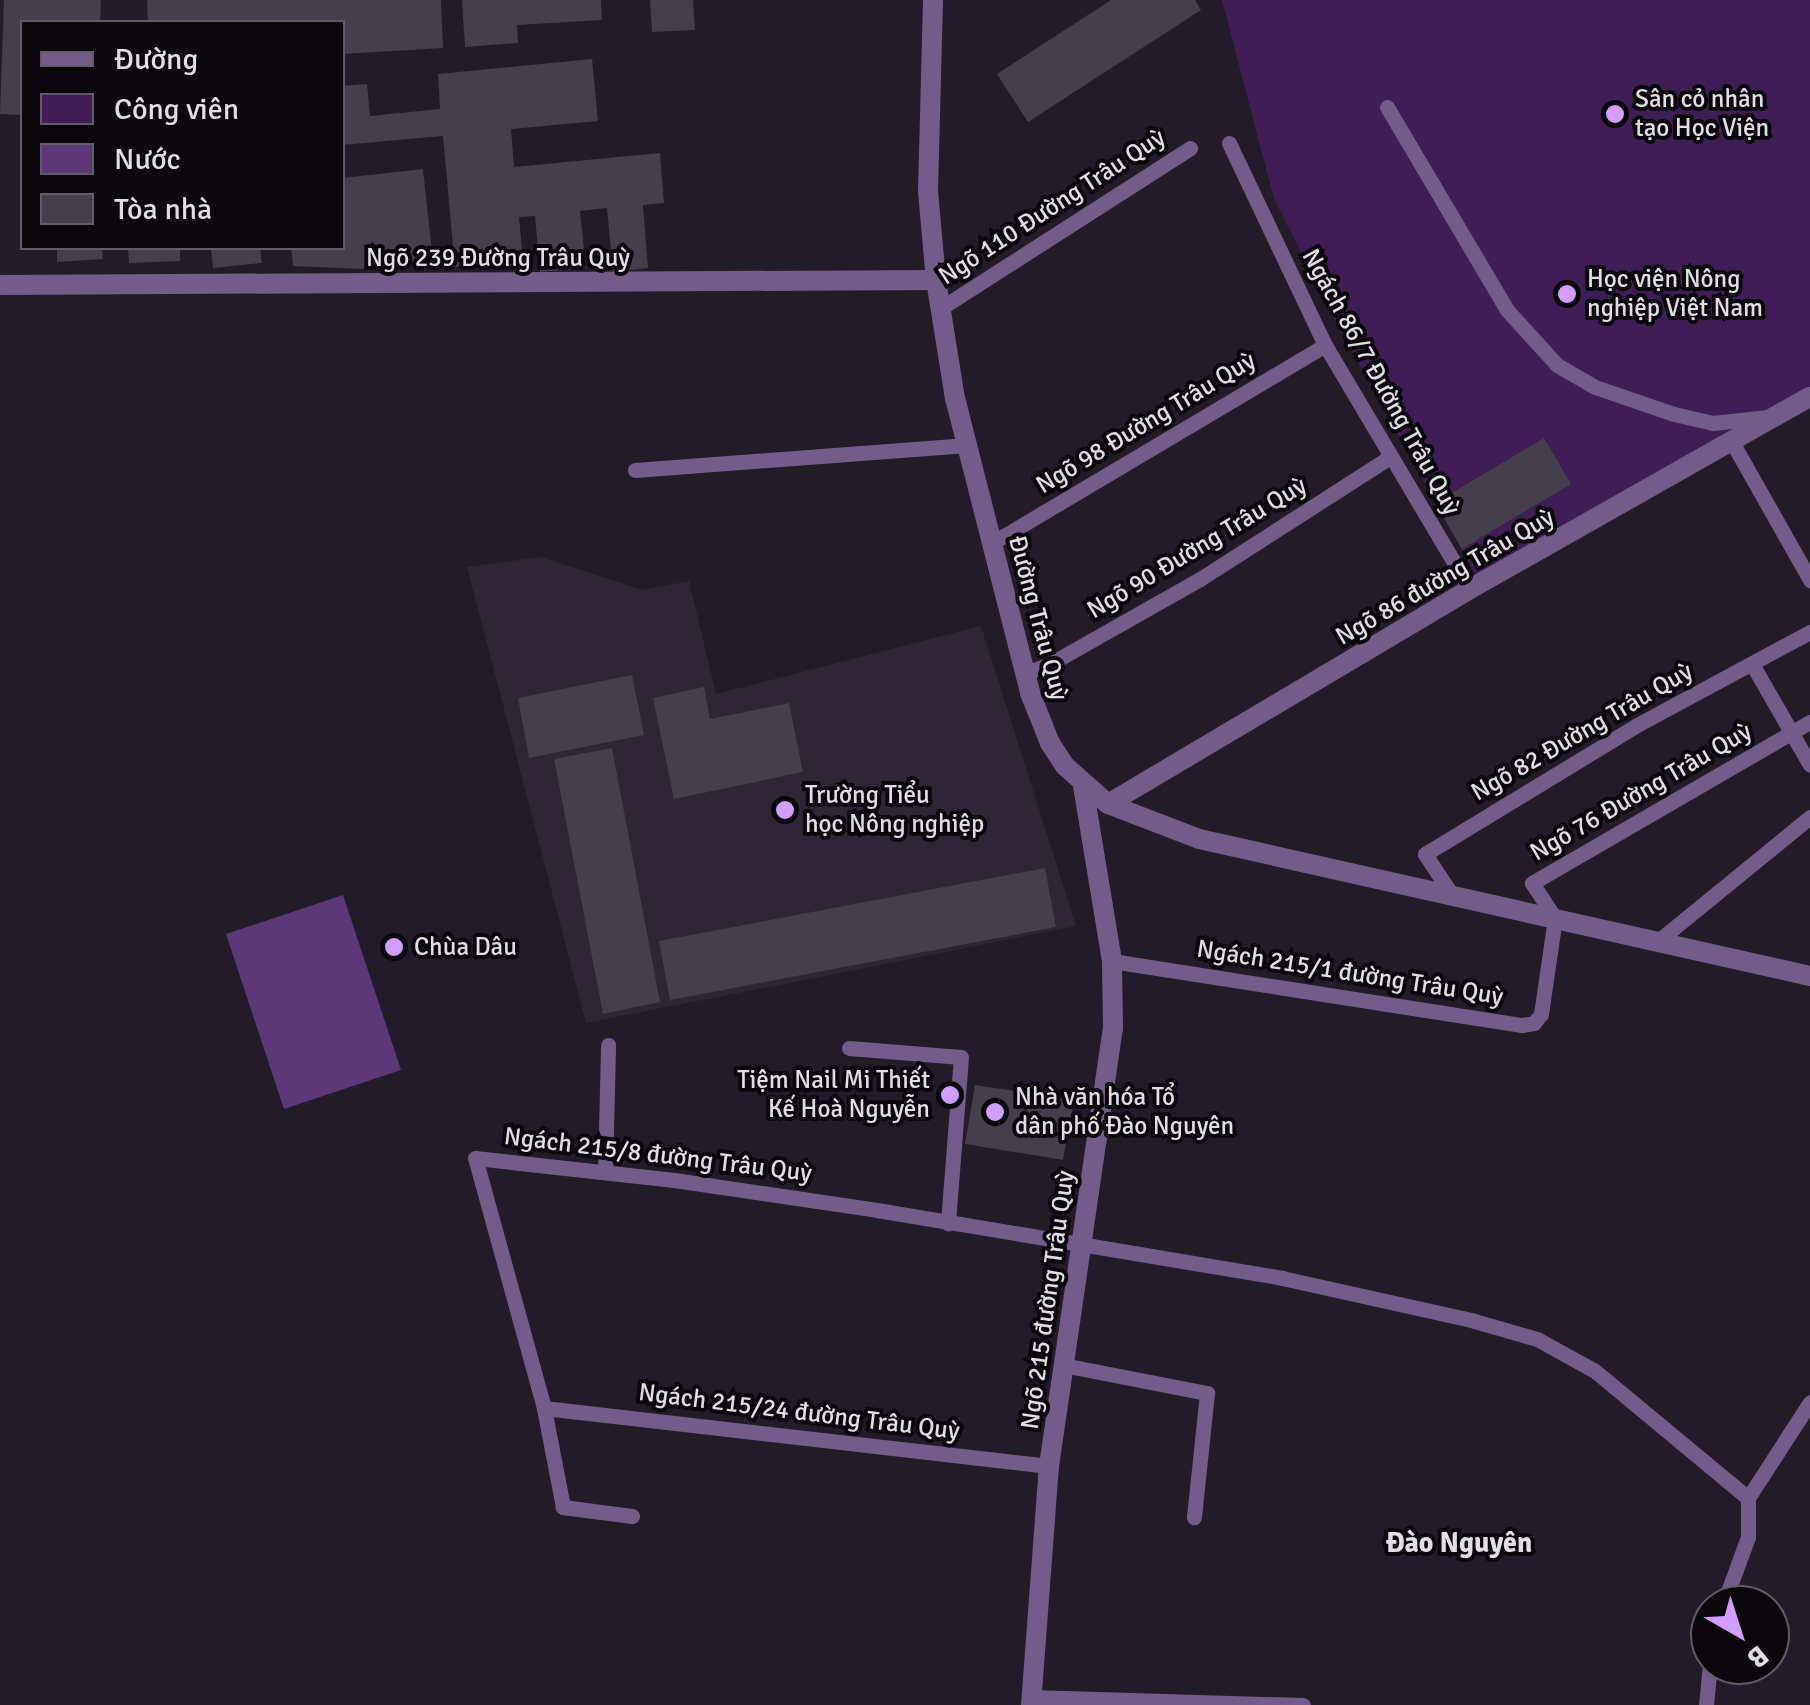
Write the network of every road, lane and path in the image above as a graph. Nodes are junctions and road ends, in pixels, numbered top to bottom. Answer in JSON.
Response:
{"nodes":[{"id":1,"x":933,"y":0,"type":"edge"},
{"id":2,"x":1388,"y":107,"type":"dead end"},
{"id":3,"x":1229,"y":142,"type":"dead end"},
{"id":4,"x":1190,"y":148,"type":"dead end"},
{"id":5,"x":936,"y":280,"type":"junction"},
{"id":6,"x":0,"y":285,"type":"edge"},
{"id":7,"x":942,"y":308,"type":"junction"},
{"id":8,"x":1326,"y":345,"type":"junction"},
{"id":9,"x":1810,"y":396,"type":"edge"},
{"id":10,"x":1776,"y":416,"type":"junction"},
{"id":11,"x":1732,"y":442,"type":"junction"},
{"id":12,"x":967,"y":446,"type":"junction"},
{"id":13,"x":1390,"y":457,"type":"junction"},
{"id":14,"x":635,"y":470,"type":"dead end"},
{"id":15,"x":992,"y":542,"type":"junction"},
{"id":16,"x":1810,"y":580,"type":"edge"},
{"id":17,"x":1470,"y":588,"type":"junction"},
{"id":18,"x":1810,"y":632,"type":"edge"},
{"id":19,"x":1752,"y":664,"type":"junction"},
{"id":20,"x":1026,"y":673,"type":"junction"},
{"id":21,"x":1810,"y":722,"type":"edge"},
{"id":22,"x":1790,"y":734,"type":"junction"},
{"id":23,"x":1810,"y":765,"type":"edge"},
{"id":24,"x":1084,"y":786,"type":"junction"},
{"id":25,"x":1108,"y":804,"type":"junction"},
{"id":26,"x":1810,"y":817,"type":"edge"},
{"id":27,"x":1452,"y":895,"type":"junction"},
{"id":28,"x":1555,"y":918,"type":"junction"},
{"id":29,"x":1658,"y":941,"type":"junction"},
{"id":30,"x":1112,"y":962,"type":"junction"},
{"id":31,"x":1810,"y":976,"type":"edge"},
{"id":32,"x":608,"y":1045,"type":"dead end"},
{"id":33,"x":849,"y":1048,"type":"dead end"},
{"id":34,"x":606,"y":1172,"type":"junction"},
{"id":35,"x":948,"y":1222,"type":"junction"},
{"id":36,"x":1080,"y":1247,"type":"junction"},
{"id":37,"x":1063,"y":1365,"type":"junction"},
{"id":38,"x":1810,"y":1402,"type":"edge"},
{"id":39,"x":544,"y":1408,"type":"junction"},
{"id":40,"x":1049,"y":1466,"type":"junction"},
{"id":41,"x":1748,"y":1498,"type":"junction"},
{"id":42,"x":632,"y":1516,"type":"dead end"},
{"id":43,"x":1194,"y":1517,"type":"dead end"},
{"id":44,"x":1730,"y":1585,"type":"edge"},
{"id":45,"x":1031,"y":1701,"type":"edge"},
{"id":46,"x":1303,"y":1705,"type":"edge"}],
"edges":[{"from":1,"to":5,"type":"street","name":"Đường Trâu Quỳ"},
{"from":2,"to":10,"type":"lane"},
{"from":3,"to":8,"type":"lane","name":"Ngách 86/7 Đường Trâu Quỳ"},
{"from":4,"to":7,"type":"lane","name":"Ngõ 110 Đường Trâu Quỳ"},
{"from":5,"to":6,"type":"street","name":"Ngõ 239 Đường Trâu Quỳ"},
{"from":5,"to":7,"type":"street","name":"Đường Trâu Quỳ"},
{"from":7,"to":12,"type":"street","name":"Đường Trâu Quỳ"},
{"from":8,"to":13,"type":"lane","name":"Ngách 86/7 Đường Trâu Quỳ"},
{"from":8,"to":15,"type":"lane","name":"Ngõ 98 Đường Trâu Quỳ"},
{"from":9,"to":10,"type":"street","name":"Ngõ 86 đường Trâu Quỳ"},
{"from":10,"to":11,"type":"street","name":"Ngõ 86 đường Trâu Quỳ"},
{"from":11,"to":16,"type":"lane"},
{"from":11,"to":17,"type":"street","name":"Ngõ 86 đường Trâu Quỳ"},
{"from":12,"to":14,"type":"lane"},
{"from":12,"to":15,"type":"street","name":"Đường Trâu Quỳ"},
{"from":13,"to":17,"type":"lane","name":"Ngách 86/7 Đường Trâu Quỳ"},
{"from":13,"to":20,"type":"lane","name":"Ngõ 90 Đường Trâu Quỳ"},
{"from":15,"to":20,"type":"street","name":"Đường Trâu Quỳ"},
{"from":17,"to":25,"type":"street","name":"Ngõ 86 đường Trâu Quỳ"},
{"from":18,"to":19,"type":"lane","name":"Ngõ 82 Đường Trâu Quỳ"},
{"from":19,"to":22,"type":"lane"},
{"from":19,"to":27,"type":"lane","name":"Ngõ 82 Đường Trâu Quỳ"},
{"from":20,"to":24,"type":"street","name":"Đường Trâu Quỳ"},
{"from":21,"to":22,"type":"lane","name":"Ngõ 76 Đường Trâu Quỳ"},
{"from":22,"to":23,"type":"lane"},
{"from":22,"to":28,"type":"lane","name":"Ngõ 76 Đường Trâu Quỳ"},
{"from":24,"to":25,"type":"street","name":"Đường Trâu Quỳ"},
{"from":24,"to":30,"type":"street","name":"Ngõ 215 đường Trâu Quỳ"},
{"from":25,"to":27,"type":"street","name":"Đường Trâu Quỳ"},
{"from":26,"to":29,"type":"lane"},
{"from":27,"to":28,"type":"street","name":"Đường Trâu Quỳ"},
{"from":28,"to":29,"type":"street","name":"Đường Trâu Quỳ"},
{"from":28,"to":30,"type":"lane","name":"Ngách 215/1 đường Trâu Quỳ"},
{"from":29,"to":31,"type":"street","name":"Đường Trâu Quỳ"},
{"from":30,"to":36,"type":"street","name":"Ngõ 215 đường Trâu Quỳ"},
{"from":32,"to":34,"type":"lane"},
{"from":33,"to":35,"type":"lane"},
{"from":34,"to":35,"type":"lane","name":"Ngách 215/8 đường Trâu Quỳ"},
{"from":34,"to":39,"type":"lane","name":"Ngách 215/8 đường Trâu Quỳ"},
{"from":35,"to":36,"type":"lane","name":"Ngách 215/8 đường Trâu Quỳ"},
{"from":36,"to":37,"type":"street","name":"Ngõ 215 đường Trâu Quỳ"},
{"from":36,"to":41,"type":"lane","name":"Ngách 215/8 đường Trâu Quỳ"},
{"from":37,"to":40,"type":"street","name":"Ngõ 215 đường Trâu Quỳ"},
{"from":37,"to":43,"type":"lane"},
{"from":38,"to":41,"type":"lane"},
{"from":39,"to":40,"type":"lane","name":"Ngách 215/24 đường Trâu Quỳ"},
{"from":39,"to":42,"type":"lane","name":"Ngách 215/8 đường Trâu Quỳ"},
{"from":40,"to":45,"type":"street","name":"Ngõ 215 đường Trâu Quỳ"},
{"from":41,"to":44,"type":"lane"},
{"from":45,"to":46,"type":"lane"}]}
